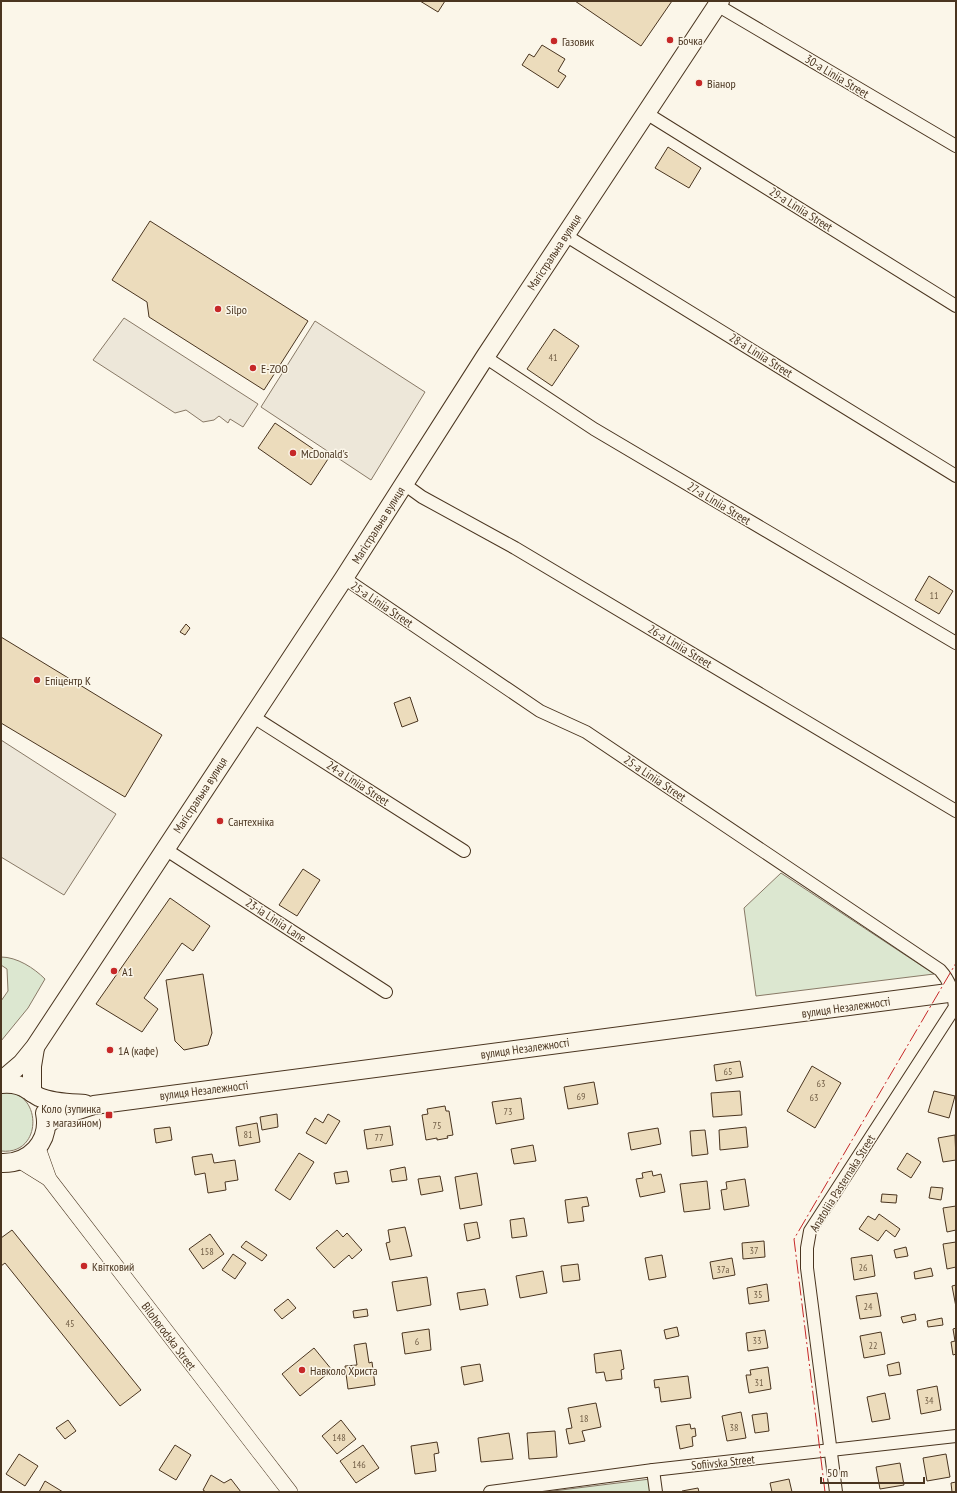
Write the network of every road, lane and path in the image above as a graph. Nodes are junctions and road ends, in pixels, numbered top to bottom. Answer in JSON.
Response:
{"nodes":[{"id":1,"x":718,"y":3,"type":"edge"},
{"id":2,"x":646,"y":112,"type":"junction"},
{"id":3,"x":956,"y":146,"type":"edge"},
{"id":4,"x":565,"y":235,"type":"junction"},
{"id":5,"x":956,"y":306,"type":"edge"},
{"id":6,"x":485,"y":357,"type":"junction"},
{"id":7,"x":956,"y":476,"type":"edge"},
{"id":8,"x":404,"y":484,"type":"junction"},
{"id":9,"x":344,"y":578,"type":"junction"},
{"id":10,"x":956,"y":643,"type":"edge"},
{"id":11,"x":252,"y":716,"type":"junction"},
{"id":12,"x":956,"y":811,"type":"edge"},
{"id":13,"x":165,"y":849,"type":"junction"},
{"id":14,"x":464,"y":851,"type":"dead end"},
{"id":15,"x":386,"y":992,"type":"dead end"},
{"id":16,"x":955,"y":1001,"type":"edge"},
{"id":17,"x":35,"y":1047,"type":"junction"},
{"id":18,"x":1,"y":1082,"type":"edge"},
{"id":19,"x":35,"y":1094,"type":"junction"},
{"id":20,"x":94,"y":1105,"type":"junction"},
{"id":21,"x":46,"y":1125,"type":"junction"},
{"id":22,"x":38,"y":1148,"type":"junction"},
{"id":23,"x":20,"y":1161,"type":"junction"},
{"id":24,"x":1,"y":1163,"type":"edge"},
{"id":25,"x":49,"y":1179,"type":"junction"},
{"id":26,"x":956,"y":1436,"type":"edge"},
{"id":27,"x":831,"y":1450,"type":"junction"},
{"id":28,"x":653,"y":1470,"type":"junction"},
{"id":29,"x":290,"y":1492,"type":"edge"},
{"id":30,"x":490,"y":1492,"type":"edge"},
{"id":31,"x":656,"y":1492,"type":"edge"},
{"id":32,"x":836,"y":1492,"type":"edge"}],
"edges":[{"from":1,"to":2,"type":"main road","name":"Магістральна вулиця"},
{"from":1,"to":3,"type":"street","name":"30-a Liniia Street"},
{"from":2,"to":4,"type":"main road","name":"Магістральна вулиця"},
{"from":2,"to":5,"type":"street","name":"29-a Liniia Street"},
{"from":4,"to":6,"type":"main road","name":"Магістральна вулиця"},
{"from":4,"to":7,"type":"street","name":"28-a Liniia Street"},
{"from":6,"to":8,"type":"main road","name":"Магістральна вулиця"},
{"from":6,"to":10,"type":"street","name":"27-a Liniia Street"},
{"from":8,"to":9,"type":"main road","name":"Магістральна вулиця"},
{"from":8,"to":12,"type":"street","name":"26-a Liniia Street"},
{"from":9,"to":11,"type":"main road","name":"Магістральна вулиця"},
{"from":9,"to":16,"type":"street","name":"25-a Liniia Street"},
{"from":11,"to":13,"type":"main road","name":"Магістральна вулиця"},
{"from":11,"to":14,"type":"street","name":"24-a Liniia Street"},
{"from":13,"to":15,"type":"street","name":"23-ia Liniia Lane"},
{"from":13,"to":17,"type":"main road","name":"Магістральна вулиця"},
{"from":16,"to":20,"type":"main road","name":"вулиця Незалежності"},
{"from":16,"to":27,"type":"street","name":"Anatoliia Pasternaka Street"},
{"from":17,"to":18,"type":"main road","name":"Магістральна вулиця"},
{"from":17,"to":19,"type":"main road"},
{"from":18,"to":19,"type":"main road"},
{"from":19,"to":20,"type":"main road"},
{"from":19,"to":21,"type":"main road"},
{"from":20,"to":21,"type":"main road"},
{"from":21,"to":22,"type":"main road"},
{"from":22,"to":23,"type":"main road"},
{"from":22,"to":25,"type":"street"},
{"from":23,"to":24,"type":"main road"},
{"from":23,"to":25,"type":"street"},
{"from":25,"to":29,"type":"street","name":"Bilohorodska Street"},
{"from":26,"to":27,"type":"street","name":"Sofiivska Street"},
{"from":27,"to":28,"type":"street","name":"Sofiivska Street"},
{"from":27,"to":32,"type":"street","name":"Anatoliia Pasternaka Street"},
{"from":28,"to":30,"type":"street","name":"Sofiivska Street"},
{"from":28,"to":31,"type":"street"}]}
